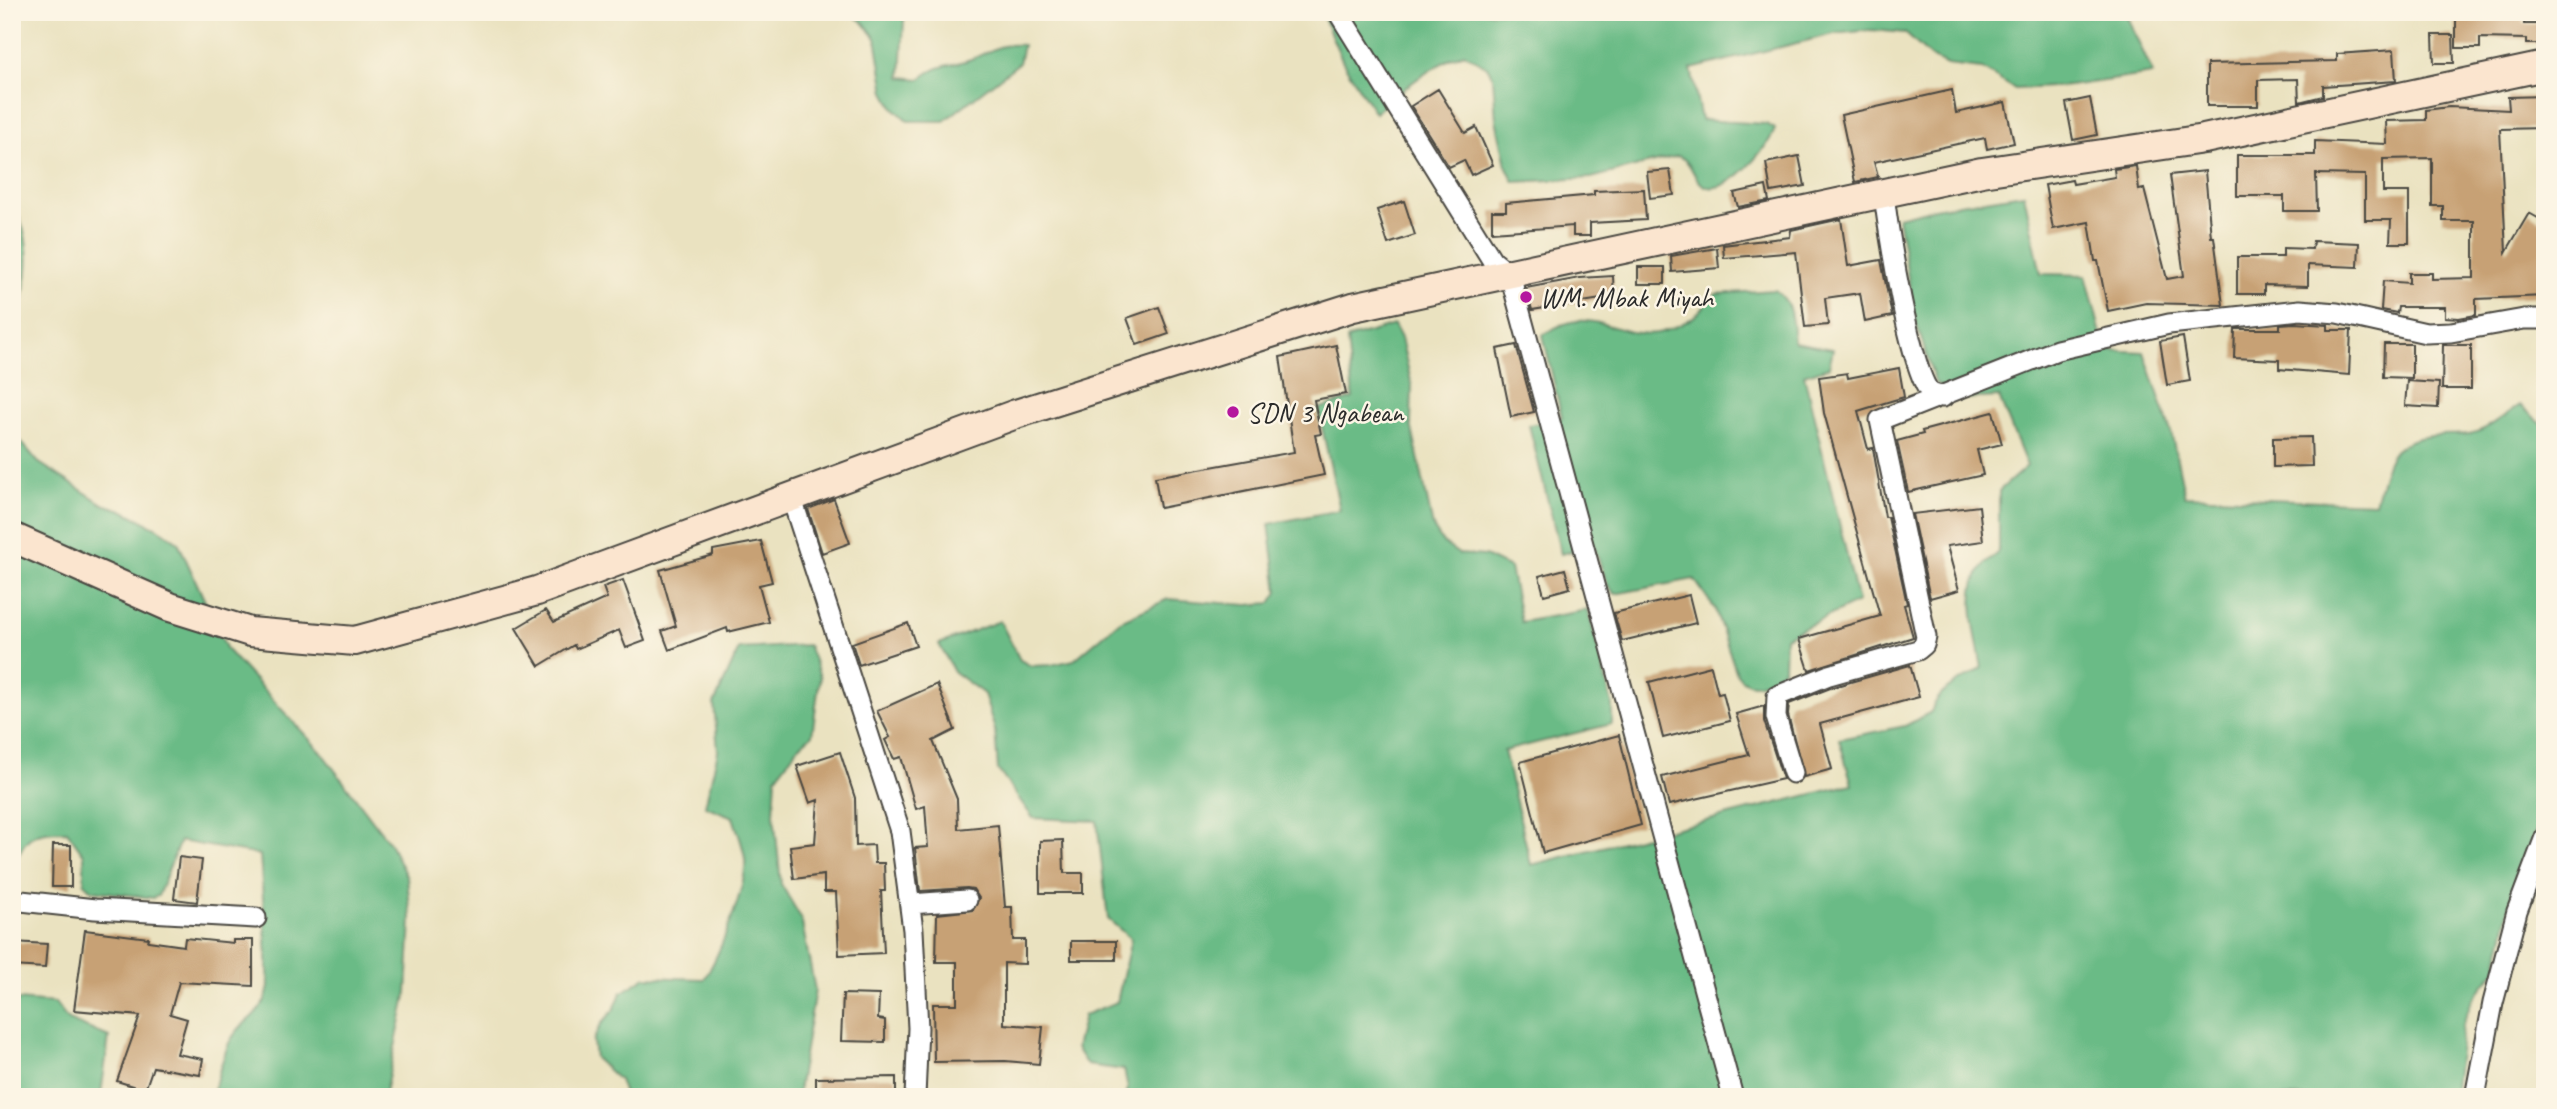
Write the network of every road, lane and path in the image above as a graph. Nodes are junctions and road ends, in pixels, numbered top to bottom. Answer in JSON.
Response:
{"nodes":[{"id":1,"x":1338,"y":12,"type":"edge"},
{"id":2,"x":2545,"y":66,"type":"edge"},
{"id":3,"x":1884,"y":193,"type":"junction"},
{"id":4,"x":1510,"y":275,"type":"junction"},
{"id":5,"x":2545,"y":319,"type":"edge"},
{"id":6,"x":1943,"y":397,"type":"junction"},
{"id":7,"x":791,"y":496,"type":"junction"},
{"id":8,"x":12,"y":537,"type":"edge"},
{"id":9,"x":1793,"y":773,"type":"dead end"},
{"id":10,"x":2545,"y":837,"type":"edge"},
{"id":11,"x":12,"y":900,"type":"edge"},
{"id":12,"x":967,"y":900,"type":"dead end"},
{"id":13,"x":910,"y":904,"type":"junction"},
{"id":14,"x":256,"y":918,"type":"dead end"},
{"id":15,"x":915,"y":1097,"type":"edge"},
{"id":16,"x":1733,"y":1097,"type":"edge"},
{"id":17,"x":2475,"y":1097,"type":"edge"}],
"edges":[{"from":1,"to":4,"type":"street"},
{"from":2,"to":3,"type":"street"},
{"from":3,"to":4,"type":"street"},
{"from":3,"to":6,"type":"street"},
{"from":4,"to":7,"type":"street"},
{"from":4,"to":16,"type":"street"},
{"from":5,"to":6,"type":"street"},
{"from":6,"to":9,"type":"street"},
{"from":7,"to":8,"type":"street"},
{"from":7,"to":13,"type":"street"},
{"from":10,"to":17,"type":"street"},
{"from":11,"to":14,"type":"street"},
{"from":12,"to":13,"type":"street"},
{"from":13,"to":15,"type":"street"}]}
